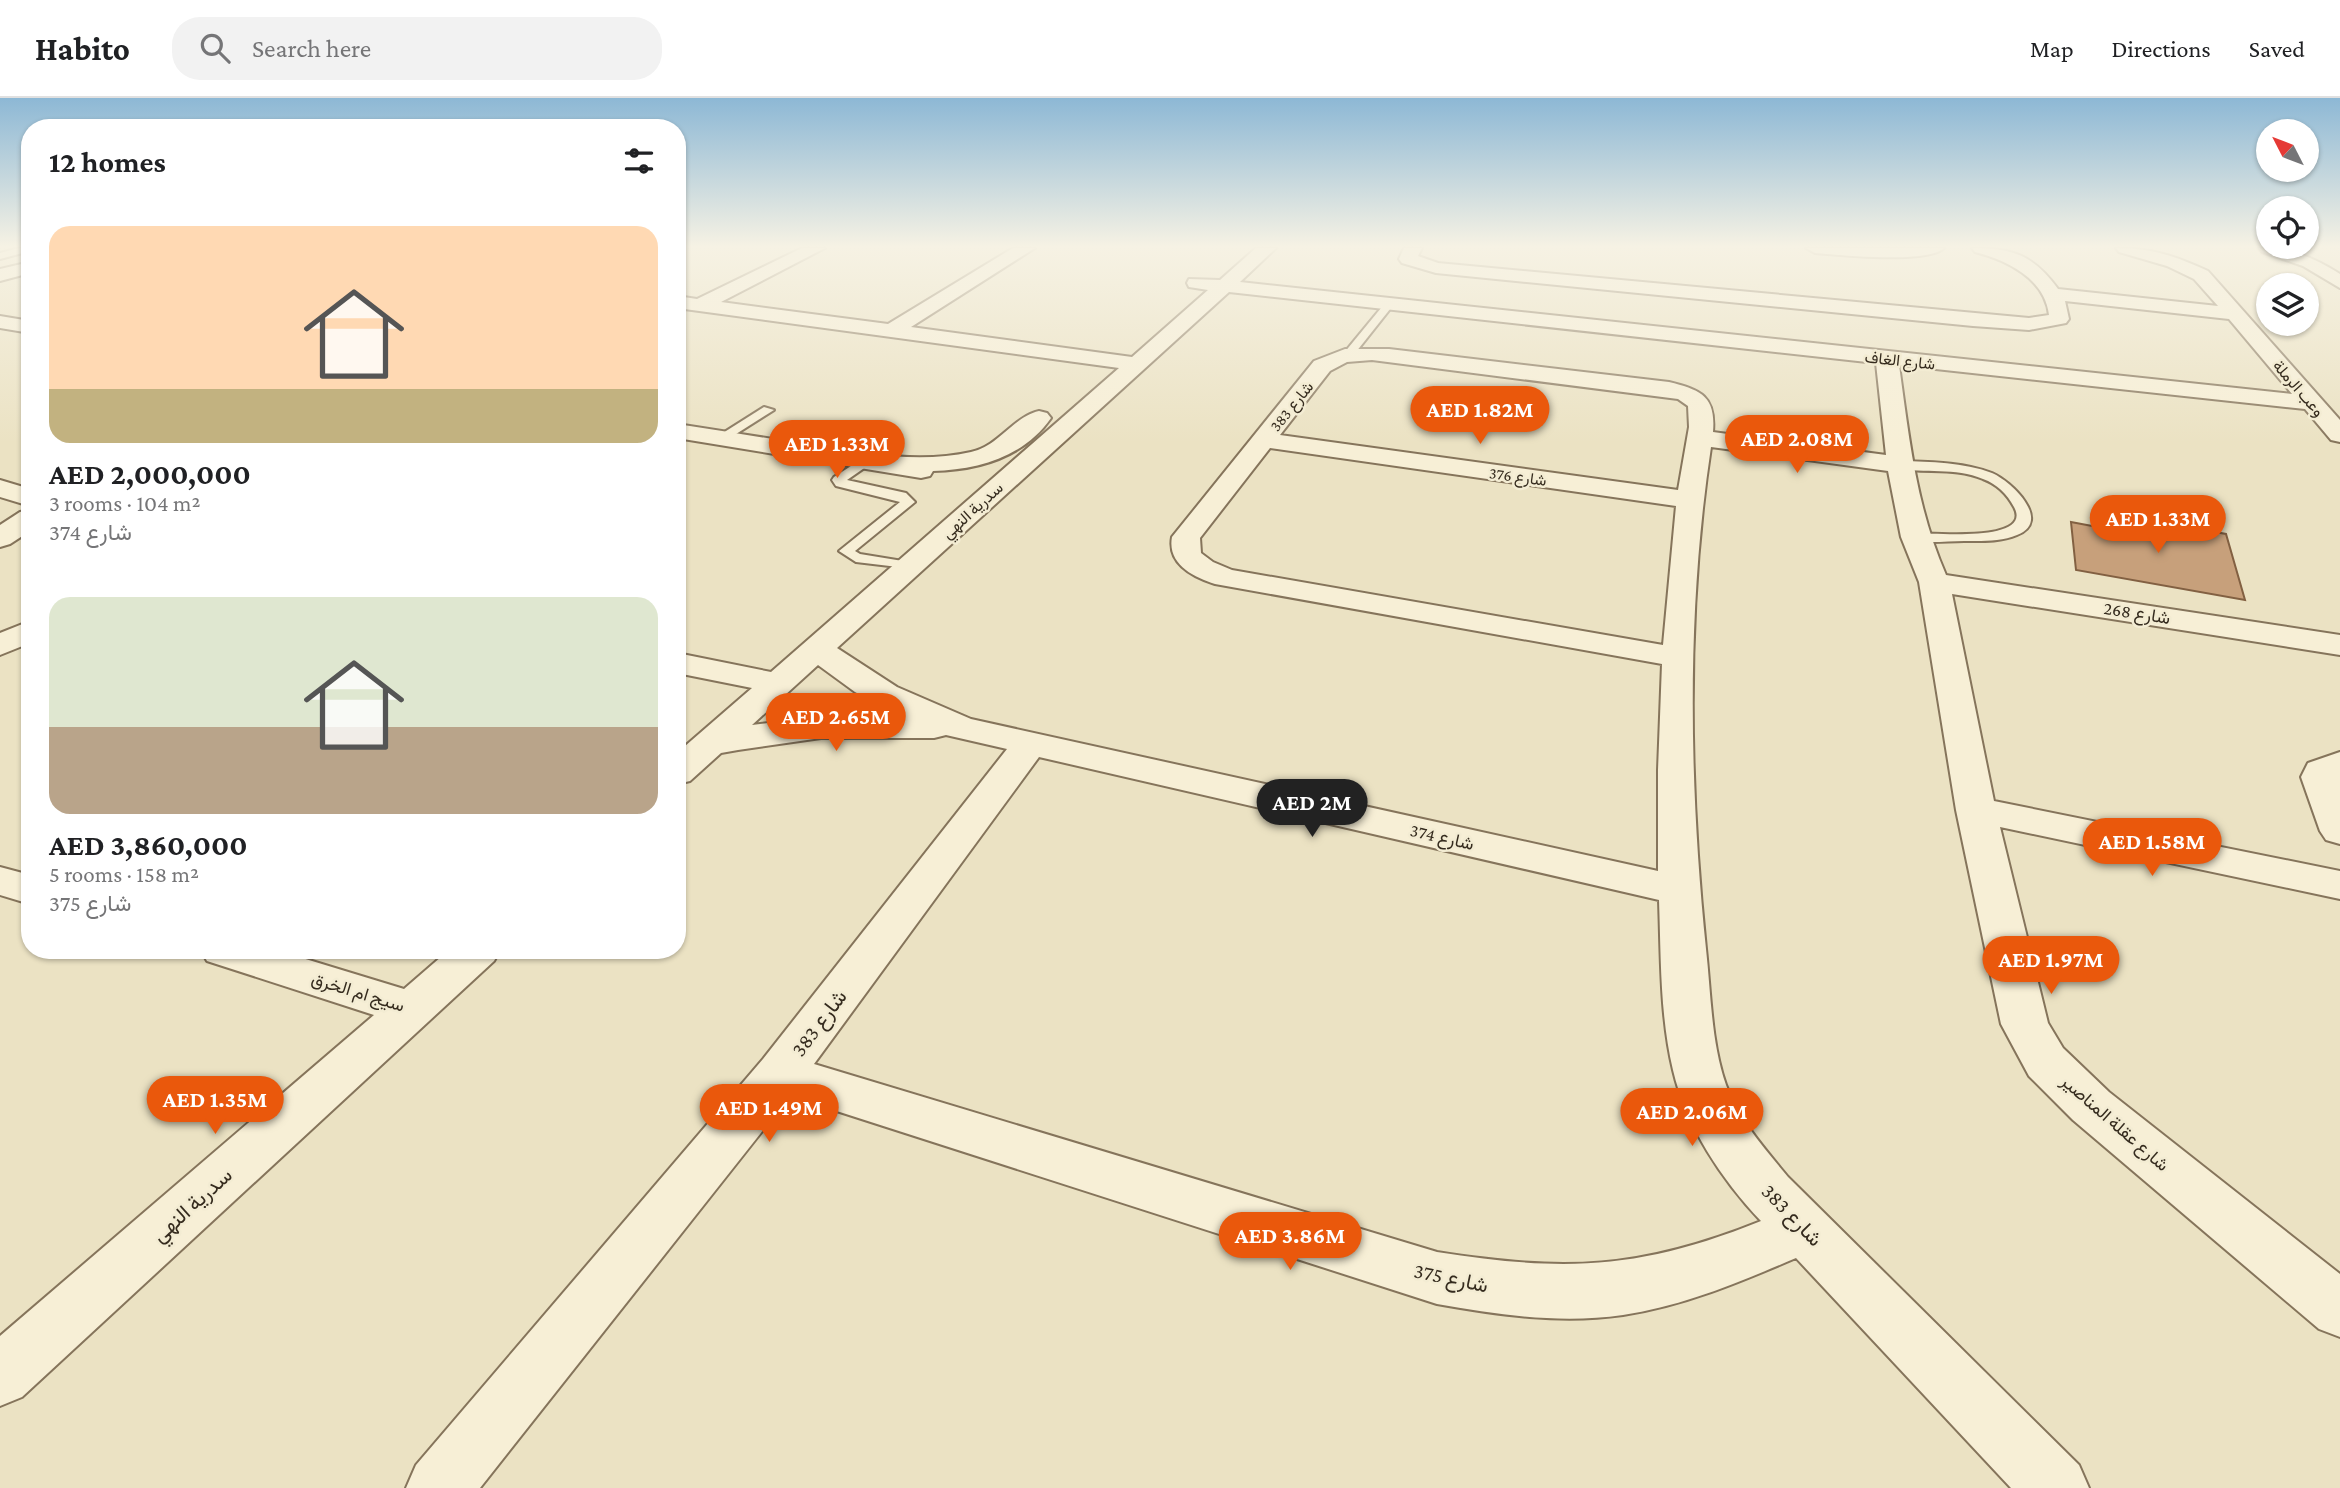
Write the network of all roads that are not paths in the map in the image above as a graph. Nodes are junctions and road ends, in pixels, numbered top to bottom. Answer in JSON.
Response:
{"nodes":[{"id":1,"x":758,"y":313,"type":"edge"},
{"id":2,"x":920,"y":313,"type":"edge"},
{"id":3,"x":1186,"y":313,"type":"edge"},
{"id":4,"x":1382,"y":313,"type":"edge"},
{"id":5,"x":1467,"y":313,"type":"edge"},
{"id":6,"x":1631,"y":313,"type":"edge"},
{"id":7,"x":1907,"y":313,"type":"edge"},
{"id":8,"x":2060,"y":313,"type":"edge"},
{"id":9,"x":2224,"y":313,"type":"edge"},
{"id":10,"x":2234,"y":314,"type":"joint"},
{"id":11,"x":0,"y":322,"type":"edge"},
{"id":12,"x":21,"y":326,"type":"edge"},
{"id":13,"x":891,"y":331,"type":"junction"},
{"id":14,"x":1628,"y":331,"type":"junction"},
{"id":15,"x":1131,"y":353,"type":"junction"},
{"id":16,"x":1348,"y":355,"type":"junction"},
{"id":17,"x":1106,"y":359,"type":"junction"},
{"id":18,"x":1887,"y":359,"type":"junction"},
{"id":19,"x":1086,"y":376,"type":"dead end"},
{"id":20,"x":1057,"y":402,"type":"dead end"},
{"id":21,"x":2313,"y":403,"type":"junction"},
{"id":22,"x":768,"y":410,"type":"dead end"},
{"id":23,"x":686,"y":432,"type":"edge"},
{"id":24,"x":2340,"y":435,"type":"edge"},
{"id":25,"x":721,"y":438,"type":"junction"},
{"id":26,"x":1698,"y":438,"type":"junction"},
{"id":27,"x":1264,"y":440,"type":"junction"},
{"id":28,"x":865,"y":461,"type":"junction"},
{"id":29,"x":1901,"y":465,"type":"junction"},
{"id":30,"x":896,"y":466,"type":"junction"},
{"id":31,"x":1003,"y":482,"type":"junction"},
{"id":32,"x":0,"y":488,"type":"edge"},
{"id":33,"x":21,"y":495,"type":"edge"},
{"id":34,"x":1690,"y":500,"type":"junction"},
{"id":35,"x":21,"y":524,"type":"edge"},
{"id":36,"x":1915,"y":537,"type":"junction"},
{"id":37,"x":0,"y":538,"type":"edge"},
{"id":38,"x":910,"y":566,"type":"junction"},
{"id":39,"x":1934,"y":582,"type":"junction"},
{"id":40,"x":21,"y":635,"type":"edge"},
{"id":41,"x":0,"y":645,"type":"edge"},
{"id":42,"x":2340,"y":645,"type":"edge"},
{"id":43,"x":817,"y":648,"type":"junction"},
{"id":44,"x":1677,"y":657,"type":"junction"},
{"id":45,"x":686,"y":665,"type":"edge"},
{"id":46,"x":777,"y":683,"type":"junction"},
{"id":47,"x":961,"y":728,"type":"junction"},
{"id":48,"x":1029,"y":745,"type":"junction"},
{"id":49,"x":707,"y":746,"type":"junction"},
{"id":50,"x":2340,"y":763,"type":"edge"},
{"id":51,"x":686,"y":764,"type":"edge"},
{"id":52,"x":1976,"y":810,"type":"junction"},
{"id":53,"x":2340,"y":831,"type":"edge"},
{"id":54,"x":0,"y":881,"type":"edge"},
{"id":55,"x":2340,"y":885,"type":"edge"},
{"id":56,"x":21,"y":887,"type":"edge"},
{"id":57,"x":1678,"y":890,"type":"junction"},
{"id":58,"x":251,"y":959,"type":"edge"},
{"id":59,"x":468,"y":959,"type":"edge"},
{"id":60,"x":412,"y":1010,"type":"junction"},
{"id":61,"x":780,"y":1073,"type":"junction"},
{"id":62,"x":1805,"y":1229,"type":"junction"},
{"id":63,"x":2340,"y":1310,"type":"edge"},
{"id":64,"x":0,"y":1376,"type":"edge"},
{"id":65,"x":439,"y":1488,"type":"edge"},
{"id":66,"x":2056,"y":1488,"type":"edge"}],
"edges":[{"from":1,"to":13,"type":"street"},
{"from":2,"to":13,"type":"street"},
{"from":3,"to":15,"type":"street","name":"سدرية النهي"},
{"from":4,"to":16,"type":"lane"},
{"from":5,"to":14,"type":"street","name":"شارع الغاف"},
{"from":6,"to":14,"type":"street"},
{"from":7,"to":8,"type":"street"},
{"from":9,"to":10,"type":"street"},
{"from":10,"to":21,"type":"street","name":"وعب الرملة"},
{"from":11,"to":12,"type":"street"},
{"from":13,"to":17,"type":"street"},
{"from":14,"to":18,"type":"street","name":"شارع الغاف"},
{"from":15,"to":17,"type":"street"},
{"from":15,"to":31,"type":"street","name":"سدرية النهي"},
{"from":16,"to":26,"type":"street","name":"شارع 383"},
{"from":16,"to":27,"type":"street","name":"شارع 383"},
{"from":17,"to":19,"type":"street"},
{"from":18,"to":21,"type":"street","name":"شارع الغاف"},
{"from":18,"to":29,"type":"street","name":"شارع عقلة المناصير"},
{"from":20,"to":30,"type":"street"},
{"from":21,"to":24,"type":"street","name":"وعب الرملة"},
{"from":22,"to":25,"type":"lane"},
{"from":23,"to":25,"type":"street"},
{"from":25,"to":28,"type":"street"},
{"from":26,"to":29,"type":"street"},
{"from":26,"to":34,"type":"street","name":"شارع 383"},
{"from":27,"to":34,"type":"street","name":"شارع 376"},
{"from":27,"to":44,"type":"street","name":"شارع 383"},
{"from":28,"to":30,"type":"street"},
{"from":28,"to":38,"type":"lane"},
{"from":29,"to":36,"type":"street","name":"شارع عقلة المناصير"},
{"from":29,"to":36,"type":"lane"},
{"from":30,"to":31,"type":"street"},
{"from":31,"to":38,"type":"street","name":"سدرية النهي"},
{"from":32,"to":33,"type":"street"},
{"from":34,"to":44,"type":"street","name":"شارع 383"},
{"from":35,"to":37,"type":"street"},
{"from":36,"to":39,"type":"street","name":"شارع عقلة المناصير"},
{"from":38,"to":43,"type":"street","name":"سدرية النهي"},
{"from":39,"to":42,"type":"street","name":"شارع 268"},
{"from":39,"to":52,"type":"street","name":"شارع عقلة المناصير"},
{"from":40,"to":41,"type":"street"},
{"from":43,"to":46,"type":"street","name":"سدرية النهي"},
{"from":43,"to":47,"type":"street","name":"شارع 374"},
{"from":44,"to":57,"type":"street","name":"شارع 383"},
{"from":45,"to":46,"type":"street"},
{"from":46,"to":49,"type":"street","name":"سدرية النهي"},
{"from":47,"to":48,"type":"street","name":"شارع 374"},
{"from":47,"to":49,"type":"street","name":"شارع 374"},
{"from":48,"to":57,"type":"street","name":"شارع 374"},
{"from":48,"to":61,"type":"street","name":"شارع 383"},
{"from":49,"to":51,"type":"street","name":"سدرية النهي"},
{"from":50,"to":53,"type":"street"},
{"from":52,"to":55,"type":"street"},
{"from":52,"to":63,"type":"street","name":"شارع عقلة المناصير"},
{"from":54,"to":56,"type":"street"},
{"from":57,"to":62,"type":"street","name":"شارع 383"},
{"from":58,"to":60,"type":"street","name":"سيج ام الخرق"},
{"from":59,"to":60,"type":"street","name":"سدرية النهي"},
{"from":60,"to":64,"type":"street","name":"سدرية النهي"},
{"from":61,"to":62,"type":"street","name":"شارع 375"},
{"from":61,"to":65,"type":"street","name":"شارع 383"},
{"from":62,"to":66,"type":"street","name":"شارع 383"}]}
